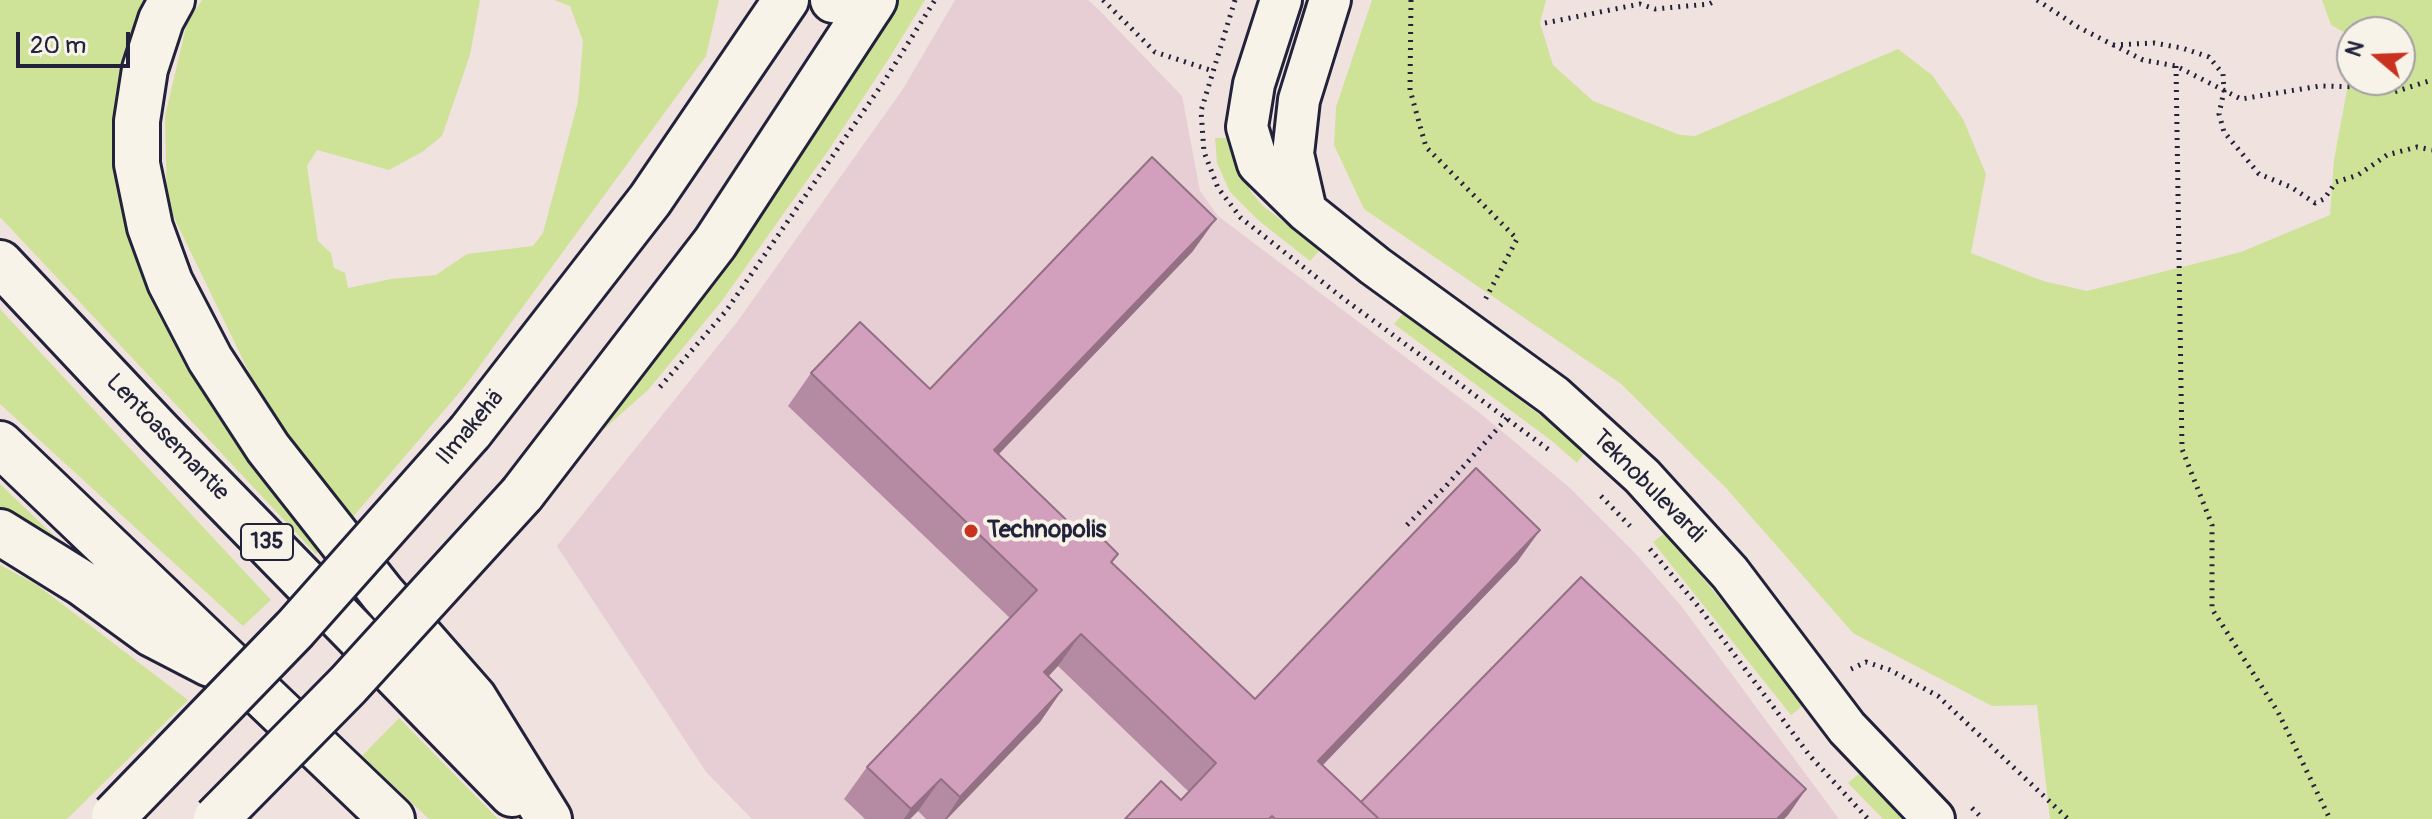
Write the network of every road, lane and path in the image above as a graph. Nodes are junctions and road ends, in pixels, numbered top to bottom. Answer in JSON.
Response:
{"nodes":[{"id":1,"x":172,"y":0,"type":"edge"},
{"id":2,"x":786,"y":0,"type":"edge"},
{"id":3,"x":1103,"y":0,"type":"edge"},
{"id":4,"x":1235,"y":0,"type":"edge"},
{"id":5,"x":1281,"y":0,"type":"edge"},
{"id":6,"x":1330,"y":0,"type":"edge"},
{"id":7,"x":1411,"y":0,"type":"edge"},
{"id":8,"x":1717,"y":0,"type":"edge"},
{"id":9,"x":2037,"y":0,"type":"edge"},
{"id":10,"x":861,"y":2,"type":"edge"},
{"id":11,"x":1545,"y":23,"type":"dead end"},
{"id":12,"x":2113,"y":45,"type":"junction"},
{"id":13,"x":2176,"y":66,"type":"junction"},
{"id":14,"x":1211,"y":71,"type":"junction"},
{"id":15,"x":2432,"y":80,"type":"edge"},
{"id":16,"x":1254,"y":84,"type":"junction"},
{"id":17,"x":2224,"y":91,"type":"junction"},
{"id":18,"x":2432,"y":150,"type":"edge"},
{"id":19,"x":1306,"y":211,"type":"junction"},
{"id":20,"x":0,"y":263,"type":"edge"},
{"id":21,"x":1483,"y":303,"type":"dead end"},
{"id":22,"x":1508,"y":417,"type":"junction"},
{"id":23,"x":0,"y":444,"type":"edge"},
{"id":24,"x":1554,"y":453,"type":"dead end"},
{"id":25,"x":1594,"y":489,"type":"dead end"},
{"id":26,"x":1407,"y":525,"type":"dead end"},
{"id":27,"x":1631,"y":528,"type":"dead end"},
{"id":28,"x":0,"y":532,"type":"edge"},
{"id":29,"x":1642,"y":539,"type":"dead end"},
{"id":30,"x":1846,"y":671,"type":"dead end"},
{"id":31,"x":251,"y":685,"type":"junction"},
{"id":32,"x":112,"y":818,"type":"edge"},
{"id":33,"x":216,"y":819,"type":"edge"},
{"id":34,"x":392,"y":819,"type":"edge"},
{"id":35,"x":536,"y":819,"type":"edge"},
{"id":36,"x":549,"y":819,"type":"edge"},
{"id":37,"x":1868,"y":819,"type":"edge"},
{"id":38,"x":1934,"y":819,"type":"edge"},
{"id":39,"x":2068,"y":819,"type":"edge"},
{"id":40,"x":2330,"y":819,"type":"edge"}],
"edges":[{"from":1,"to":36,"type":"main road"},
{"from":2,"to":32,"type":"main road","name":"Ilmakehä","bridge":true},
{"from":3,"to":14,"type":"path"},
{"from":4,"to":14,"type":"path"},
{"from":5,"to":16,"type":"street","name":"Teknobulevardi"},
{"from":6,"to":19,"type":"street"},
{"from":7,"to":21,"type":"path"},
{"from":8,"to":11,"type":"path"},
{"from":9,"to":12,"type":"path"},
{"from":10,"to":33,"type":"main road","bridge":true},
{"from":12,"to":13,"type":"path"},
{"from":12,"to":17,"type":"path"},
{"from":13,"to":17,"type":"path"},
{"from":13,"to":40,"type":"path"},
{"from":14,"to":16,"type":"path"},
{"from":14,"to":22,"type":"path"},
{"from":15,"to":17,"type":"path"},
{"from":16,"to":19,"type":"street","name":"Teknobulevardi"},
{"from":17,"to":18,"type":"path"},
{"from":19,"to":38,"type":"street","name":"Teknobulevardi"},
{"from":20,"to":35,"type":"main road","name":"Lentoasemantie","number":"135"},
{"from":22,"to":24,"type":"path"},
{"from":22,"to":26,"type":"path"},
{"from":23,"to":31,"type":"main road"},
{"from":25,"to":27,"type":"path"},
{"from":28,"to":31,"type":"main road"},
{"from":29,"to":37,"type":"path"},
{"from":30,"to":39,"type":"path"},
{"from":31,"to":34,"type":"main road"}]}
